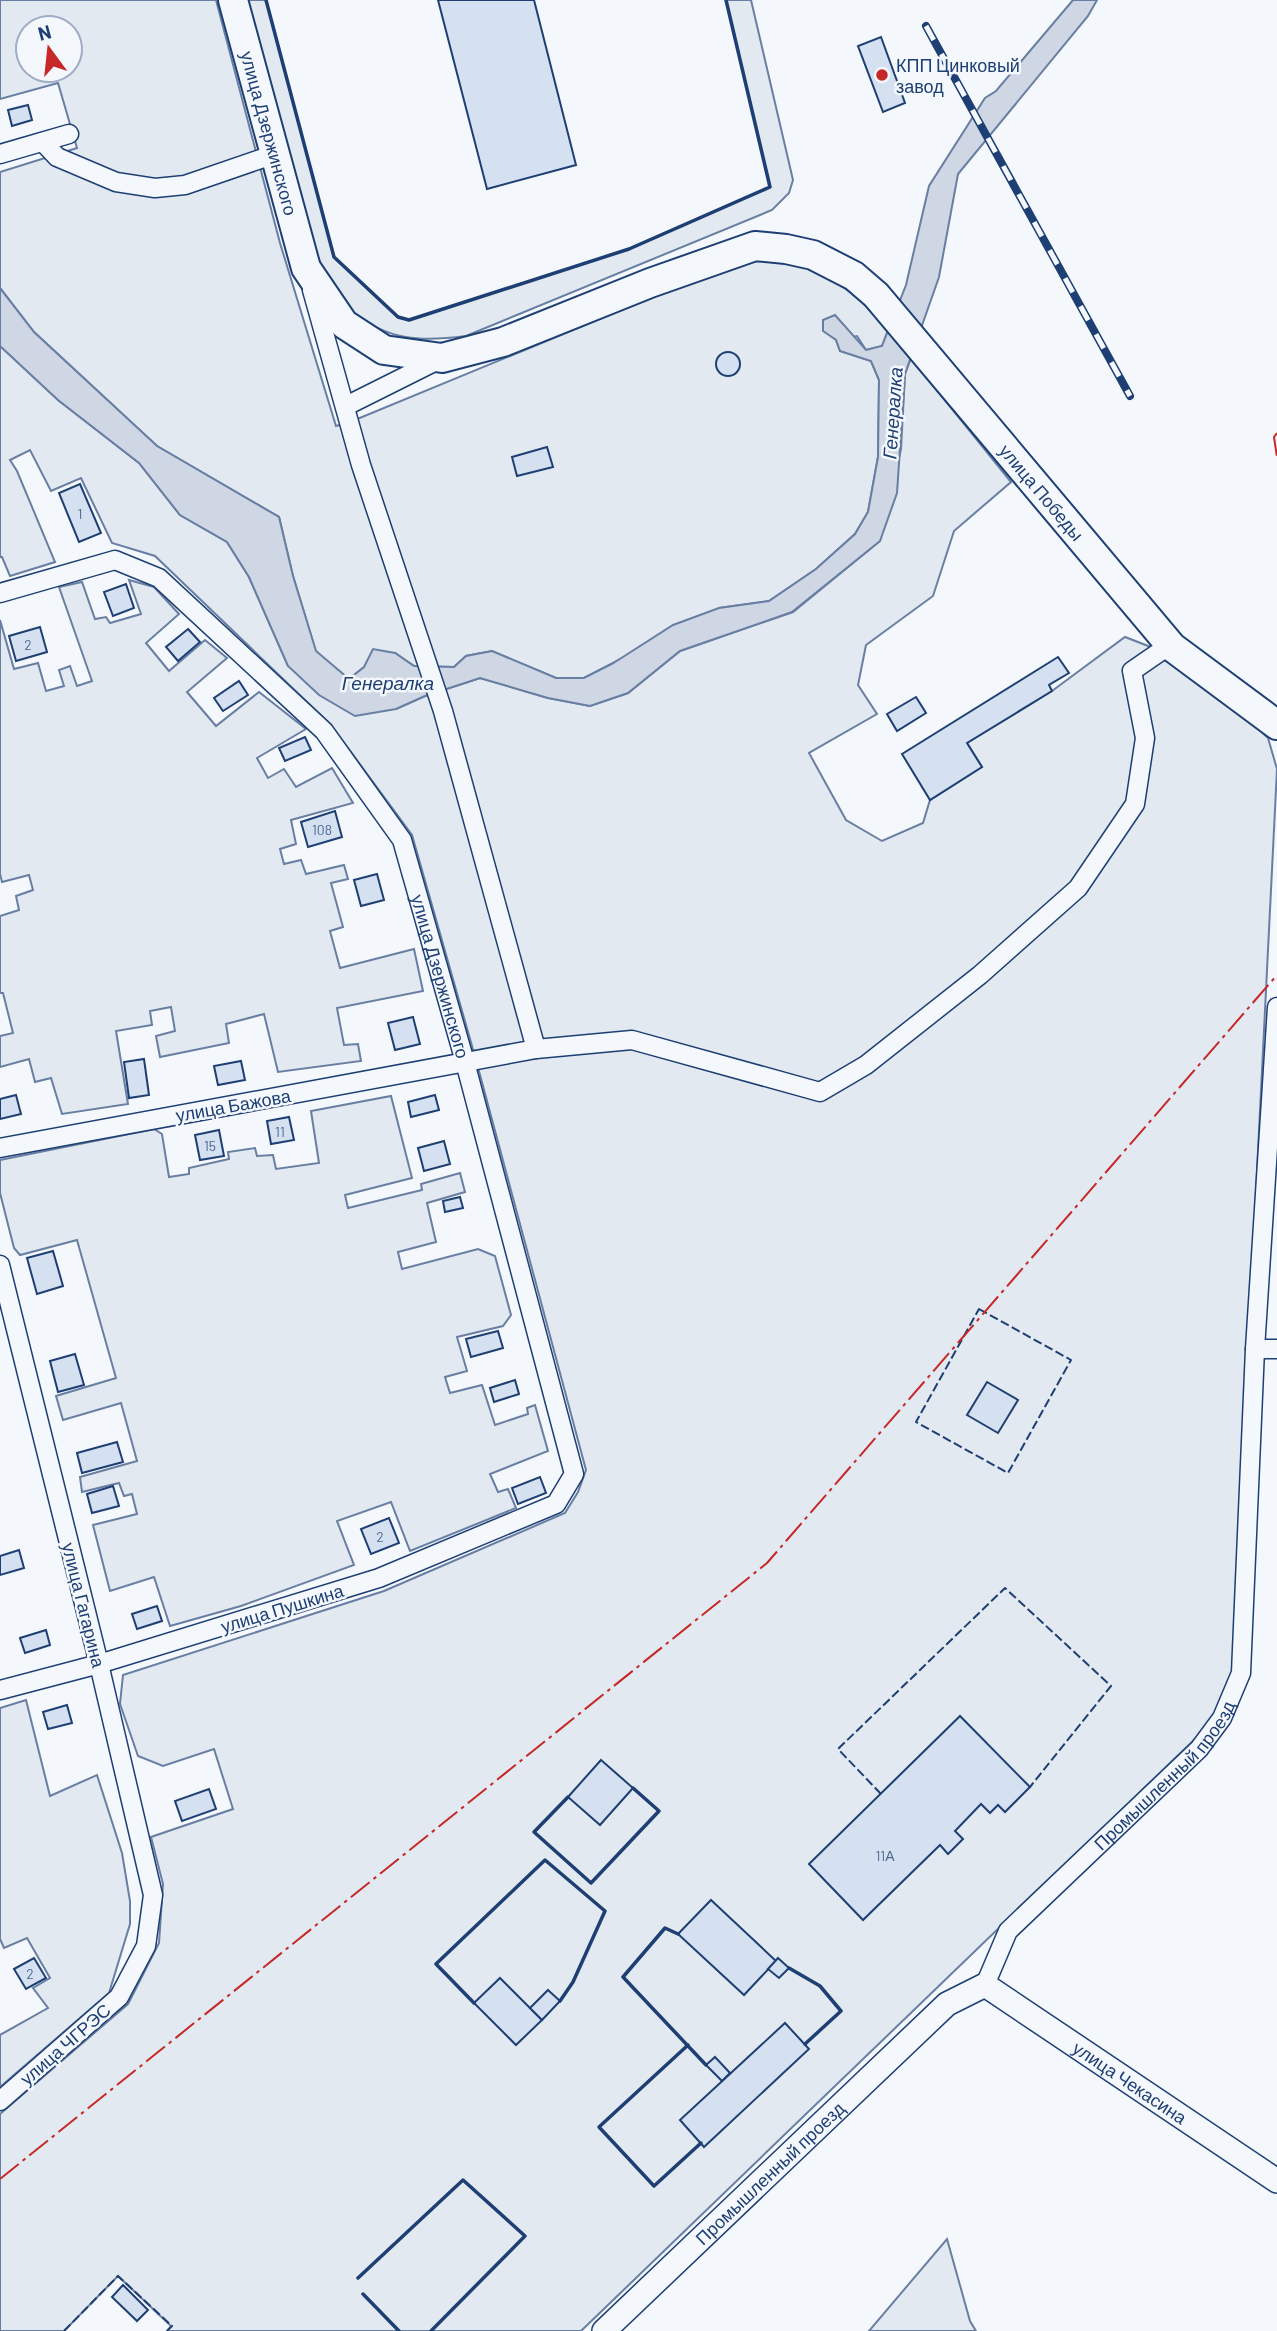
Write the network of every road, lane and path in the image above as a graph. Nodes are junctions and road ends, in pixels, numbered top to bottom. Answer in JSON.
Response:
{"nodes":[{"id":1,"x":233,"y":0,"type":"edge"},
{"id":2,"x":69,"y":134,"type":"dead end"},
{"id":3,"x":43,"y":142,"type":"junction"},
{"id":4,"x":0,"y":154,"type":"edge"},
{"id":5,"x":275,"y":154,"type":"junction"},
{"id":6,"x":306,"y":268,"type":"junction"},
{"id":7,"x":442,"y":358,"type":"junction"},
{"id":8,"x":346,"y":406,"type":"junction"},
{"id":9,"x":0,"y":593,"type":"edge"},
{"id":10,"x":1172,"y":647,"type":"junction"},
{"id":11,"x":1277,"y":725,"type":"edge"},
{"id":12,"x":1277,"y":1007,"type":"edge"},
{"id":13,"x":536,"y":1049,"type":"junction"},
{"id":14,"x":466,"y":1062,"type":"junction"},
{"id":15,"x":0,"y":1148,"type":"edge"},
{"id":16,"x":0,"y":1265,"type":"edge"},
{"id":17,"x":1255,"y":1349,"type":"junction"},
{"id":18,"x":1277,"y":1349,"type":"edge"},
{"id":19,"x":555,"y":1504,"type":"joint"},
{"id":20,"x":99,"y":1664,"type":"junction"},
{"id":21,"x":0,"y":1690,"type":"edge"},
{"id":22,"x":146,"y":1947,"type":"joint"},
{"id":23,"x":985,"y":1985,"type":"junction"},
{"id":24,"x":0,"y":2101,"type":"edge"},
{"id":25,"x":1277,"y":2181,"type":"edge"},
{"id":26,"x":604,"y":2331,"type":"edge"}],
"edges":[{"from":1,"to":5,"type":"main road","name":"улица Дзержинского"},
{"from":2,"to":3,"type":"street"},
{"from":3,"to":4,"type":"street"},
{"from":3,"to":5,"type":"street"},
{"from":5,"to":6,"type":"main road","name":"улица Дзержинского"},
{"from":6,"to":7,"type":"main road","name":"улица Дзержинского"},
{"from":6,"to":8,"type":"street"},
{"from":7,"to":8,"type":"street"},
{"from":7,"to":10,"type":"main road","name":"улица Победы"},
{"from":8,"to":13,"type":"street"},
{"from":9,"to":14,"type":"street","name":"улица Дзержинского"},
{"from":10,"to":11,"type":"main road","name":"улица Победы"},
{"from":10,"to":13,"type":"street","name":"улица Бажова"},
{"from":12,"to":17,"type":"street","name":"Промышленный проезд"},
{"from":13,"to":14,"type":"street","name":"улица Бажова"},
{"from":14,"to":15,"type":"street","name":"улица Бажова"},
{"from":14,"to":19,"type":"street","name":"улица Дзержинского"},
{"from":16,"to":20,"type":"street","name":"улица Гагарина"},
{"from":17,"to":18,"type":"street"},
{"from":17,"to":23,"type":"street","name":"Промышленный проезд"},
{"from":19,"to":20,"type":"street","name":"улица Пушкина"},
{"from":20,"to":21,"type":"street","name":"улица Пушкина"},
{"from":20,"to":22,"type":"street","name":"улица Гагарина"},
{"from":22,"to":24,"type":"street","name":"улица ЧГРЭС"},
{"from":23,"to":25,"type":"street","name":"улица Чекасина"},
{"from":23,"to":26,"type":"street","name":"Промышленный проезд"}]}
